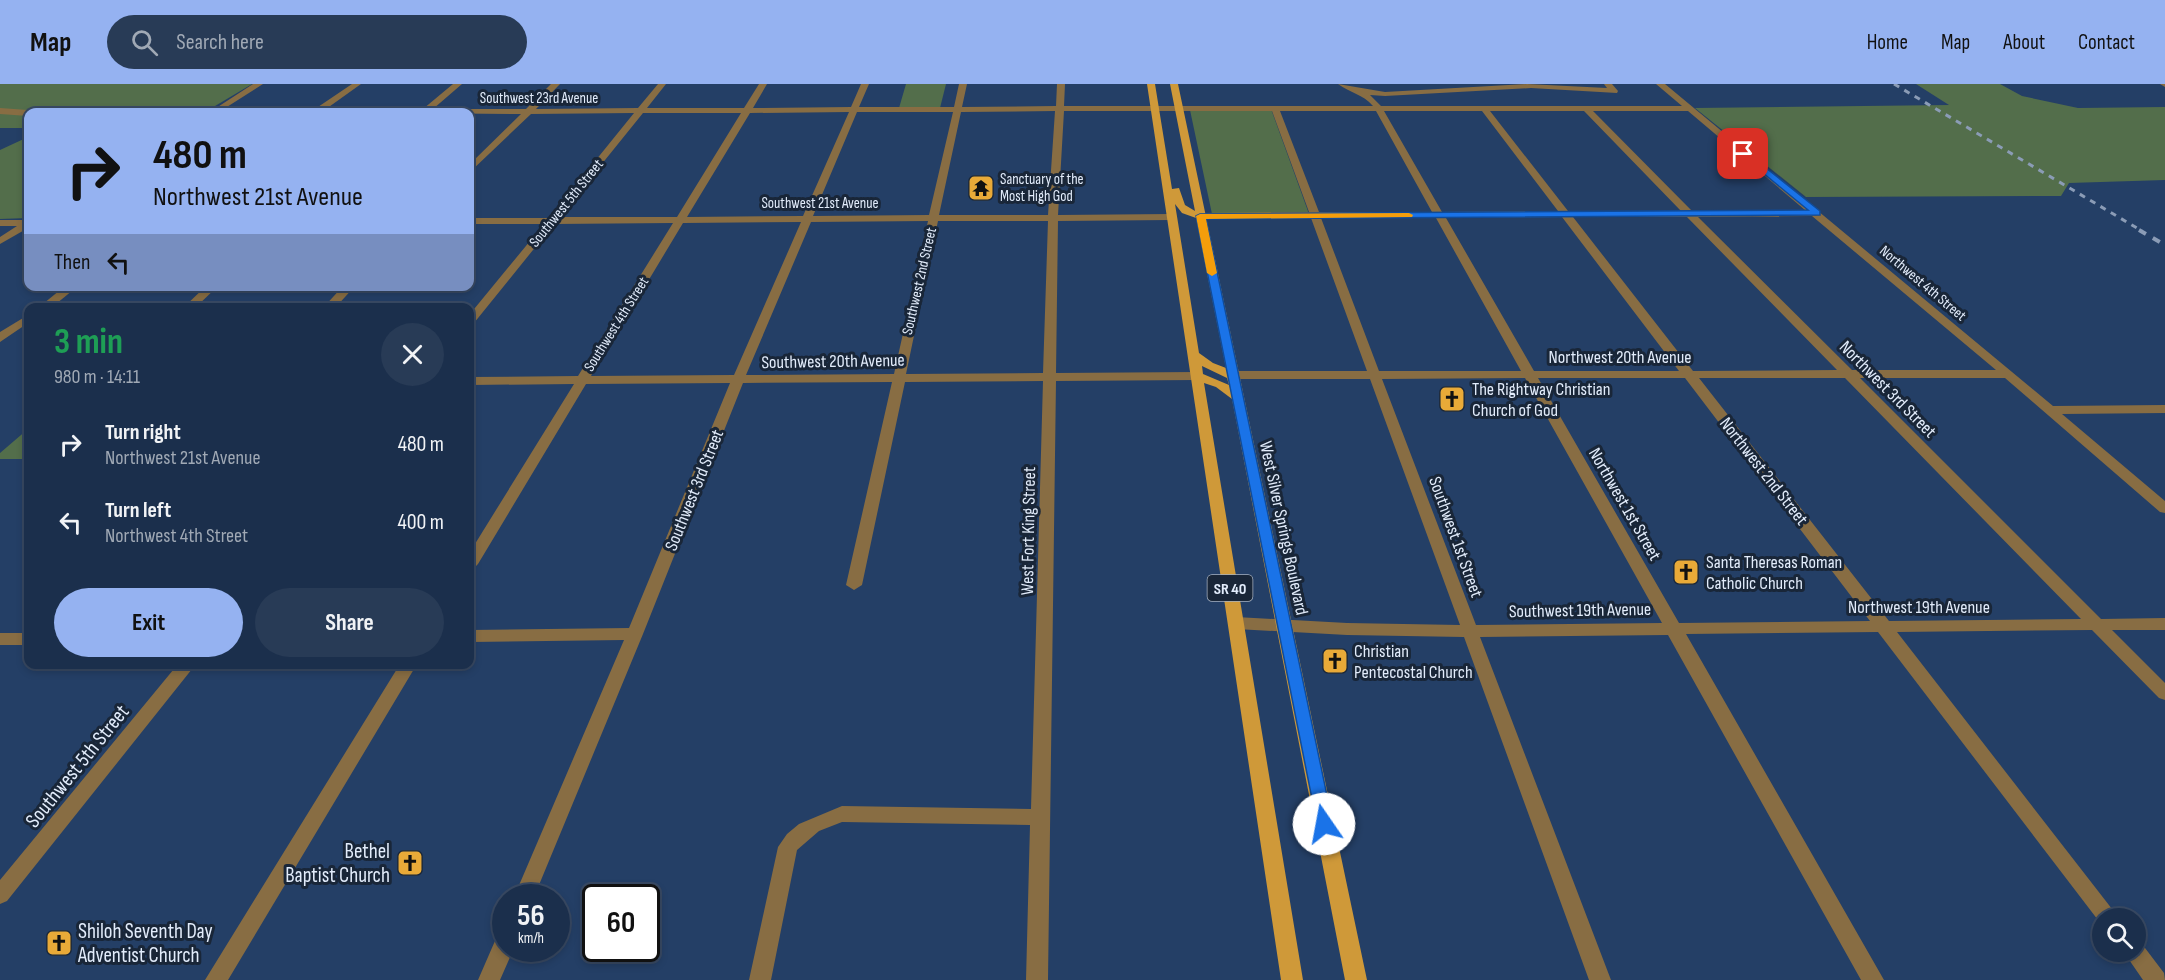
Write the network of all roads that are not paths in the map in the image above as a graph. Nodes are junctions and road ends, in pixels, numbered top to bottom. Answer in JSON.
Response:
{"nodes":[{"id":1,"x":259,"y":84,"type":"edge"},
{"id":2,"x":357,"y":84,"type":"edge"},
{"id":3,"x":458,"y":84,"type":"edge"},
{"id":4,"x":556,"y":84,"type":"edge"},
{"id":5,"x":662,"y":84,"type":"edge"},
{"id":6,"x":764,"y":84,"type":"edge"},
{"id":7,"x":865,"y":84,"type":"edge"},
{"id":8,"x":963,"y":84,"type":"edge"},
{"id":9,"x":1061,"y":84,"type":"edge"},
{"id":10,"x":1151,"y":84,"type":"edge"},
{"id":11,"x":1174,"y":84,"type":"edge"},
{"id":12,"x":1342,"y":84,"type":"edge"},
{"id":13,"x":1608,"y":84,"type":"edge"},
{"id":14,"x":1660,"y":84,"type":"edge"},
{"id":15,"x":1423,"y":87,"type":"edge"},
{"id":16,"x":1394,"y":88,"type":"edge"},
{"id":17,"x":1362,"y":92,"type":"junction"},
{"id":18,"x":1385,"y":94,"type":"junction"},
{"id":19,"x":1377,"y":106,"type":"junction"},
{"id":20,"x":220,"y":108,"type":"edge"},
{"id":21,"x":323,"y":108,"type":"edge"},
{"id":22,"x":429,"y":108,"type":"edge"},
{"id":23,"x":1275,"y":108,"type":"junction"},
{"id":24,"x":957,"y":109,"type":"junction"},
{"id":25,"x":1061,"y":109,"type":"junction"},
{"id":26,"x":1155,"y":109,"type":"junction"},
{"id":27,"x":1179,"y":109,"type":"junction"},
{"id":28,"x":1689,"y":109,"type":"junction"},
{"id":29,"x":854,"y":110,"type":"junction"},
{"id":30,"x":1485,"y":110,"type":"junction"},
{"id":31,"x":1586,"y":110,"type":"junction"},
{"id":32,"x":639,"y":111,"type":"junction"},
{"id":33,"x":746,"y":111,"type":"junction"},
{"id":34,"x":474,"y":112,"type":"edge"},
{"id":35,"x":528,"y":112,"type":"junction"},
{"id":36,"x":3,"y":113,"type":"edge"},
{"id":37,"x":24,"y":113,"type":"edge"},
{"id":38,"x":474,"y":165,"type":"edge"},
{"id":39,"x":1163,"y":166,"type":"junction"},
{"id":40,"x":1816,"y":213,"type":"junction"},
{"id":41,"x":1566,"y":214,"type":"junction"},
{"id":42,"x":1689,"y":214,"type":"junction"},
{"id":43,"x":1439,"y":215,"type":"junction"},
{"id":44,"x":1200,"y":216,"type":"junction"},
{"id":45,"x":1316,"y":216,"type":"junction"},
{"id":46,"x":1172,"y":217,"type":"junction"},
{"id":47,"x":808,"y":218,"type":"junction"},
{"id":48,"x":933,"y":218,"type":"junction"},
{"id":49,"x":1053,"y":218,"type":"junction"},
{"id":50,"x":680,"y":219,"type":"junction"},
{"id":51,"x":552,"y":220,"type":"junction"},
{"id":52,"x":474,"y":221,"type":"edge"},
{"id":53,"x":0,"y":223,"type":"edge"},
{"id":54,"x":24,"y":224,"type":"edge"},
{"id":55,"x":24,"y":226,"type":"edge"},
{"id":56,"x":0,"y":241,"type":"edge"},
{"id":57,"x":1210,"y":262,"type":"junction"},
{"id":58,"x":66,"y":291,"type":"edge"},
{"id":59,"x":207,"y":291,"type":"edge"},
{"id":60,"x":345,"y":291,"type":"edge"},
{"id":61,"x":50,"y":303,"type":"edge"},
{"id":62,"x":194,"y":303,"type":"edge"},
{"id":63,"x":333,"y":303,"type":"edge"},
{"id":64,"x":474,"y":316,"type":"edge"},
{"id":65,"x":24,"y":321,"type":"edge"},
{"id":66,"x":0,"y":338,"type":"edge"},
{"id":67,"x":1193,"y":354,"type":"junction"},
{"id":68,"x":1689,"y":374,"type":"junction"},
{"id":69,"x":1848,"y":374,"type":"junction"},
{"id":70,"x":2008,"y":374,"type":"junction"},
{"id":71,"x":1232,"y":375,"type":"junction"},
{"id":72,"x":1375,"y":375,"type":"junction"},
{"id":73,"x":1530,"y":375,"type":"junction"},
{"id":74,"x":1197,"y":376,"type":"junction"},
{"id":75,"x":1051,"y":377,"type":"junction"},
{"id":76,"x":897,"y":379,"type":"junction"},
{"id":77,"x":738,"y":380,"type":"junction"},
{"id":78,"x":474,"y":381,"type":"edge"},
{"id":79,"x":580,"y":382,"type":"junction"},
{"id":80,"x":1237,"y":397,"type":"junction"},
{"id":81,"x":2165,"y":409,"type":"edge"},
{"id":82,"x":2050,"y":410,"type":"junction"},
{"id":83,"x":2165,"y":509,"type":"edge"},
{"id":84,"x":474,"y":557,"type":"edge"},
{"id":85,"x":854,"y":585,"type":"dead end"},
{"id":86,"x":1236,"y":623,"type":"junction"},
{"id":87,"x":1283,"y":624,"type":"junction"},
{"id":88,"x":2165,"y":624,"type":"edge"},
{"id":89,"x":2096,"y":625,"type":"junction"},
{"id":90,"x":1883,"y":626,"type":"junction"},
{"id":91,"x":1673,"y":628,"type":"junction"},
{"id":92,"x":1470,"y":631,"type":"junction"},
{"id":93,"x":635,"y":634,"type":"junction"},
{"id":94,"x":474,"y":636,"type":"edge"},
{"id":95,"x":0,"y":639,"type":"edge"},
{"id":96,"x":24,"y":639,"type":"edge"},
{"id":97,"x":184,"y":669,"type":"edge"},
{"id":98,"x":406,"y":669,"type":"edge"},
{"id":99,"x":2165,"y":694,"type":"edge"},
{"id":100,"x":1041,"y":817,"type":"junction"},
{"id":101,"x":529,"y":884,"type":"edge"},
{"id":102,"x":0,"y":895,"type":"edge"},
{"id":103,"x":2100,"y":908,"type":"edge"},
{"id":104,"x":497,"y":962,"type":"edge"},
{"id":105,"x":2142,"y":962,"type":"edge"},
{"id":106,"x":216,"y":980,"type":"edge"},
{"id":107,"x":489,"y":980,"type":"edge"},
{"id":108,"x":760,"y":980,"type":"edge"},
{"id":109,"x":1037,"y":980,"type":"edge"},
{"id":110,"x":1292,"y":980,"type":"edge"},
{"id":111,"x":1356,"y":980,"type":"edge"},
{"id":112,"x":1600,"y":980,"type":"edge"},
{"id":113,"x":1873,"y":980,"type":"edge"},
{"id":114,"x":2156,"y":980,"type":"edge"}],
"edges":[{"from":1,"to":20,"type":"street"},
{"from":2,"to":21,"type":"street"},
{"from":3,"to":22,"type":"street"},
{"from":4,"to":35,"type":"street"},
{"from":5,"to":32,"type":"street","name":"Southwest 5th Street"},
{"from":6,"to":33,"type":"street","name":"Southwest 4th Street"},
{"from":7,"to":29,"type":"street","name":"Southwest 3rd Street"},
{"from":8,"to":24,"type":"street","name":"Southwest 2nd Street"},
{"from":9,"to":25,"type":"street","name":"West Fort King Street"},
{"from":10,"to":26,"type":"main road","number":"SR 40"},
{"from":11,"to":27,"type":"main road","name":"West Silver Springs Boulevard","number":"SR 40"},
{"from":12,"to":17,"type":"street"},
{"from":13,"to":15,"type":"street"},
{"from":14,"to":28,"type":"street","name":"Northwest 4th Street"},
{"from":15,"to":16,"type":"street"},
{"from":16,"to":18,"type":"street"},
{"from":17,"to":18,"type":"street"},
{"from":17,"to":19,"type":"street"},
{"from":18,"to":19,"type":"street"},
{"from":19,"to":23,"type":"street","name":"Southwest 23rd Avenue"},
{"from":19,"to":30,"type":"street","name":"Southwest 23rd Avenue"},
{"from":19,"to":43,"type":"street","name":"Northwest 1st Street"},
{"from":23,"to":27,"type":"street","name":"Southwest 23rd Avenue"},
{"from":23,"to":45,"type":"street","name":"Southwest 1st Street"},
{"from":24,"to":25,"type":"street","name":"Southwest 23rd Avenue"},
{"from":24,"to":29,"type":"street","name":"Southwest 23rd Avenue"},
{"from":24,"to":48,"type":"street","name":"Southwest 2nd Street"},
{"from":25,"to":26,"type":"street","name":"Southwest 23rd Avenue"},
{"from":25,"to":49,"type":"street","name":"West Fort King Street"},
{"from":26,"to":27,"type":"street","name":"Southwest 23rd Avenue"},
{"from":26,"to":39,"type":"main road","number":"SR 40"},
{"from":27,"to":44,"type":"main road","name":"West Silver Springs Boulevard","number":"SR 40"},
{"from":28,"to":31,"type":"street","name":"Southwest 23rd Avenue"},
{"from":28,"to":40,"type":"street","name":"Northwest 4th Street"},
{"from":29,"to":33,"type":"street","name":"Southwest 23rd Avenue"},
{"from":29,"to":47,"type":"street","name":"Southwest 3rd Street"},
{"from":30,"to":31,"type":"street","name":"Southwest 23rd Avenue"},
{"from":30,"to":41,"type":"street","name":"Northwest 2nd Street"},
{"from":31,"to":42,"type":"street","name":"Northwest 3rd Street"},
{"from":32,"to":33,"type":"street","name":"Southwest 23rd Avenue"},
{"from":32,"to":35,"type":"street","name":"Southwest 23rd Avenue"},
{"from":32,"to":51,"type":"street","name":"Southwest 5th Street"},
{"from":33,"to":50,"type":"street","name":"Southwest 4th Street"},
{"from":34,"to":35,"type":"street","name":"Southwest 23rd Avenue"},
{"from":35,"to":38,"type":"street"},
{"from":36,"to":37,"type":"street"},
{"from":39,"to":44,"type":"main road"},
{"from":39,"to":46,"type":"main road","number":"SR 40"},
{"from":40,"to":42,"type":"street"},
{"from":40,"to":70,"type":"street","name":"Northwest 4th Street"},
{"from":41,"to":42,"type":"street"},
{"from":41,"to":43,"type":"street"},
{"from":41,"to":68,"type":"street","name":"Northwest 2nd Street"},
{"from":42,"to":69,"type":"street","name":"Northwest 3rd Street"},
{"from":43,"to":45,"type":"street"},
{"from":43,"to":73,"type":"street","name":"Northwest 1st Street"},
{"from":44,"to":45,"type":"street"},
{"from":44,"to":57,"type":"main road","name":"West Silver Springs Boulevard","number":"SR 40"},
{"from":45,"to":72,"type":"street","name":"Southwest 1st Street"},
{"from":46,"to":49,"type":"street","name":"Southwest 21st Avenue"},
{"from":46,"to":57,"type":"main road"},
{"from":46,"to":67,"type":"main road","number":"SR 40"},
{"from":47,"to":48,"type":"street","name":"Southwest 21st Avenue"},
{"from":47,"to":50,"type":"street","name":"Southwest 21st Avenue"},
{"from":47,"to":77,"type":"street","name":"Southwest 3rd Street"},
{"from":48,"to":49,"type":"street","name":"Southwest 21st Avenue"},
{"from":48,"to":76,"type":"street","name":"Southwest 2nd Street"},
{"from":49,"to":75,"type":"street","name":"West Fort King Street"},
{"from":50,"to":51,"type":"street","name":"Southwest 21st Avenue"},
{"from":50,"to":79,"type":"street","name":"Southwest 4th Street"},
{"from":51,"to":52,"type":"street","name":"Southwest 21st Avenue"},
{"from":51,"to":64,"type":"street","name":"Southwest 5th Street"},
{"from":53,"to":54,"type":"street"},
{"from":55,"to":56,"type":"street"},
{"from":57,"to":71,"type":"main road","name":"West Silver Springs Boulevard","number":"SR 40"},
{"from":58,"to":61,"type":"street"},
{"from":59,"to":62,"type":"street"},
{"from":60,"to":63,"type":"street"},
{"from":65,"to":66,"type":"street"},
{"from":67,"to":71,"type":"main road"},
{"from":67,"to":74,"type":"main road","number":"SR 40"},
{"from":68,"to":69,"type":"street","name":"Northwest 20th Avenue"},
{"from":68,"to":73,"type":"street","name":"Northwest 20th Avenue"},
{"from":68,"to":90,"type":"street","name":"Northwest 2nd Street"},
{"from":69,"to":70,"type":"street","name":"Northwest 20th Avenue"},
{"from":69,"to":89,"type":"street","name":"Northwest 3rd Street"},
{"from":70,"to":82,"type":"street","name":"Northwest 4th Street"},
{"from":71,"to":72,"type":"street","name":"Northwest 20th Avenue"},
{"from":71,"to":80,"type":"main road","name":"West Silver Springs Boulevard","number":"SR 40"},
{"from":72,"to":73,"type":"street","name":"Northwest 20th Avenue"},
{"from":72,"to":92,"type":"street","name":"Southwest 1st Street"},
{"from":73,"to":91,"type":"street","name":"Northwest 1st Street"},
{"from":74,"to":75,"type":"street","name":"Southwest 20th Avenue"},
{"from":74,"to":80,"type":"main road"},
{"from":74,"to":86,"type":"main road","number":"SR 40"},
{"from":75,"to":76,"type":"street","name":"Southwest 20th Avenue"},
{"from":75,"to":100,"type":"street","name":"West Fort King Street"},
{"from":76,"to":77,"type":"street","name":"Southwest 20th Avenue"},
{"from":76,"to":85,"type":"street","name":"Southwest 2nd Street"},
{"from":77,"to":79,"type":"street","name":"Southwest 20th Avenue"},
{"from":77,"to":93,"type":"street","name":"Southwest 3rd Street"},
{"from":78,"to":79,"type":"street","name":"Southwest 20th Avenue"},
{"from":79,"to":84,"type":"street","name":"Southwest 4th Street"},
{"from":80,"to":87,"type":"main road","name":"West Silver Springs Boulevard","number":"SR 40"},
{"from":81,"to":82,"type":"street"},
{"from":82,"to":83,"type":"street","name":"Northwest 4th Street"},
{"from":86,"to":87,"type":"street","name":"Southwest 19th Avenue"},
{"from":86,"to":110,"type":"main road","number":"SR 40"},
{"from":87,"to":92,"type":"street","name":"Southwest 19th Avenue"},
{"from":87,"to":111,"type":"main road","name":"West Silver Springs Boulevard","number":"SR 40"},
{"from":88,"to":89,"type":"street","name":"Northwest 19th Avenue"},
{"from":89,"to":90,"type":"street","name":"Northwest 19th Avenue"},
{"from":89,"to":99,"type":"street","name":"Northwest 3rd Street"},
{"from":90,"to":91,"type":"street","name":"Northwest 19th Avenue"},
{"from":90,"to":103,"type":"street","name":"Northwest 2nd Street"},
{"from":91,"to":92,"type":"street","name":"Southwest 19th Avenue"},
{"from":91,"to":113,"type":"street","name":"Northwest 1st Street"},
{"from":92,"to":112,"type":"street","name":"Southwest 1st Street"},
{"from":93,"to":94,"type":"street"},
{"from":93,"to":101,"type":"street","name":"Southwest 3rd Street"},
{"from":95,"to":96,"type":"street"},
{"from":97,"to":102,"type":"street","name":"Southwest 5th Street"},
{"from":98,"to":106,"type":"street"},
{"from":100,"to":108,"type":"street"},
{"from":100,"to":109,"type":"street","name":"West Fort King Street"},
{"from":104,"to":107,"type":"street"},
{"from":105,"to":114,"type":"street"}]}
